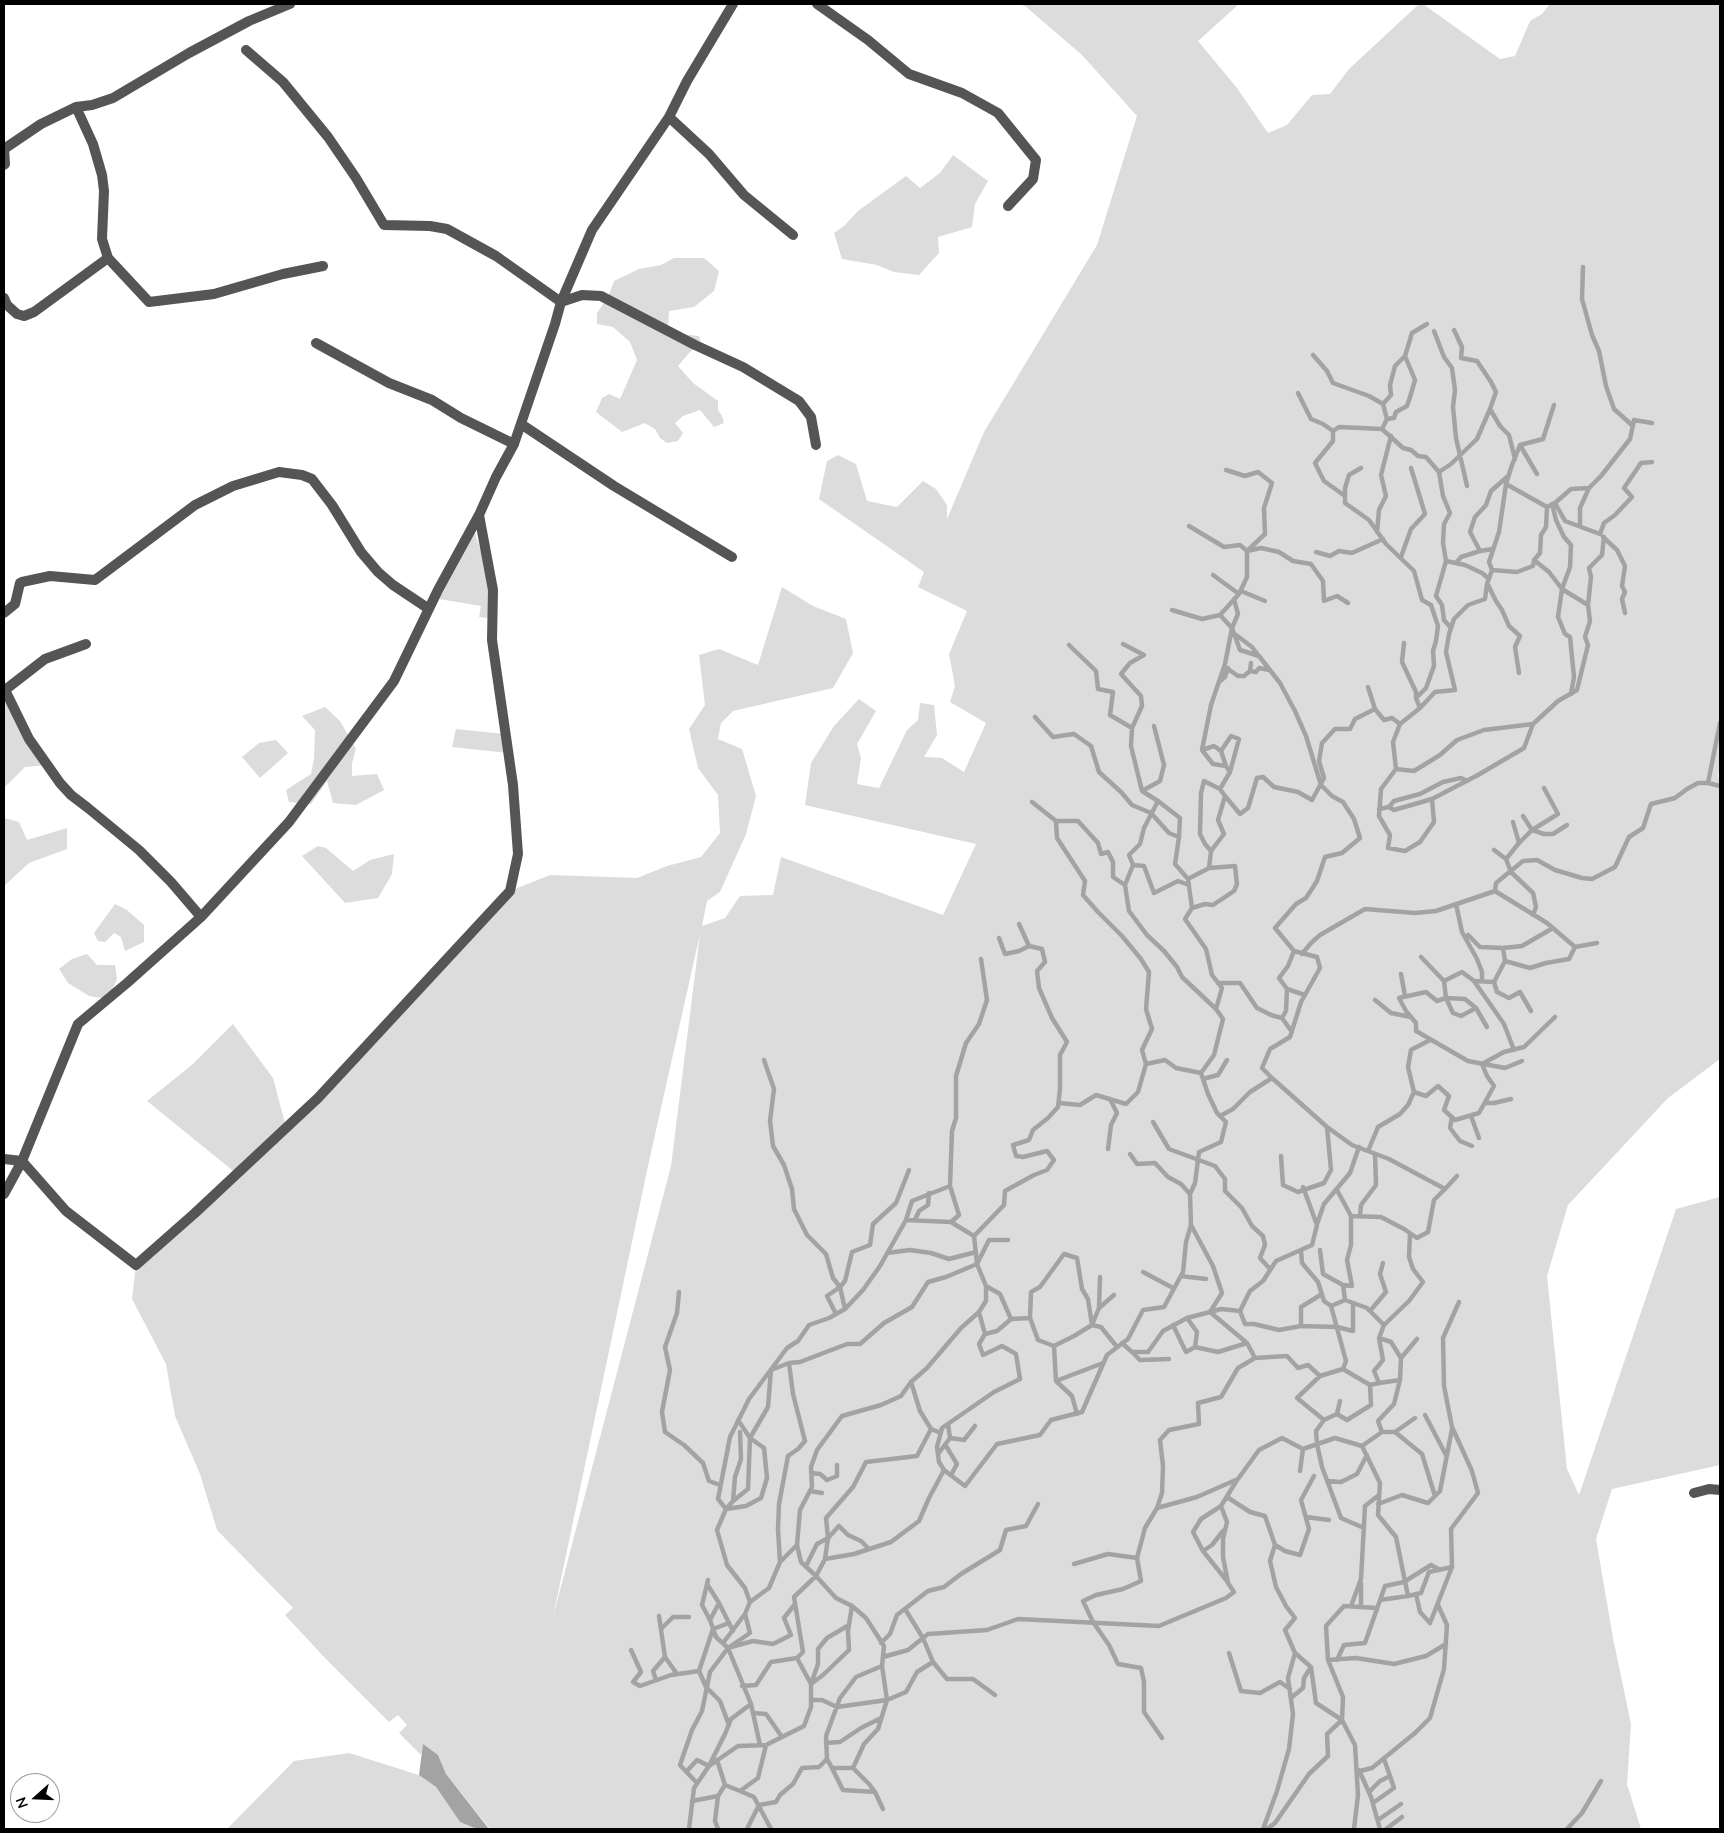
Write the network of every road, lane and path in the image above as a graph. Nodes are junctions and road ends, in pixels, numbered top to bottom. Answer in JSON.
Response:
{"nodes":[{"id":1,"x":290,"y":4,"type":"edge"},
{"id":2,"x":733,"y":4,"type":"edge"},
{"id":3,"x":817,"y":4,"type":"edge"},
{"id":4,"x":246,"y":50,"type":"dead end"},
{"id":5,"x":76,"y":107,"type":"junction"},
{"id":6,"x":669,"y":116,"type":"junction"},
{"id":7,"x":4,"y":149,"type":"edge"},
{"id":8,"x":4,"y":165,"type":"edge"},
{"id":9,"x":1008,"y":206,"type":"dead end"},
{"id":10,"x":793,"y":235,"type":"dead end"},
{"id":11,"x":108,"y":258,"type":"junction"},
{"id":12,"x":323,"y":266,"type":"dead end"},
{"id":13,"x":4,"y":298,"type":"edge"},
{"id":14,"x":561,"y":302,"type":"junction"},
{"id":15,"x":316,"y":343,"type":"dead end"},
{"id":16,"x":521,"y":424,"type":"junction"},
{"id":17,"x":514,"y":444,"type":"junction"},
{"id":18,"x":816,"y":445,"type":"dead end"},
{"id":19,"x":479,"y":516,"type":"junction"},
{"id":20,"x":732,"y":557,"type":"dead end"},
{"id":21,"x":429,"y":609,"type":"junction"},
{"id":22,"x":4,"y":614,"type":"edge"},
{"id":23,"x":86,"y":644,"type":"dead end"},
{"id":24,"x":4,"y":689,"type":"edge"},
{"id":25,"x":201,"y":917,"type":"junction"},
{"id":26,"x":4,"y":1159,"type":"edge"},
{"id":27,"x":22,"y":1161,"type":"junction"},
{"id":28,"x":4,"y":1194,"type":"edge"},
{"id":29,"x":1720,"y":1490,"type":"edge"},
{"id":30,"x":1694,"y":1493,"type":"dead end"}],
"edges":[{"from":1,"to":5,"type":"street"},
{"from":2,"to":6,"type":"street"},
{"from":3,"to":9,"type":"street"},
{"from":4,"to":14,"type":"street"},
{"from":5,"to":7,"type":"street"},
{"from":5,"to":11,"type":"street"},
{"from":6,"to":10,"type":"street"},
{"from":6,"to":14,"type":"street"},
{"from":7,"to":8,"type":"street"},
{"from":11,"to":12,"type":"street"},
{"from":11,"to":13,"type":"street"},
{"from":14,"to":16,"type":"street"},
{"from":14,"to":18,"type":"street"},
{"from":15,"to":17,"type":"street"},
{"from":16,"to":17,"type":"street"},
{"from":16,"to":20,"type":"street"},
{"from":17,"to":19,"type":"street"},
{"from":19,"to":21,"type":"street"},
{"from":19,"to":27,"type":"street"},
{"from":21,"to":22,"type":"street"},
{"from":21,"to":25,"type":"street"},
{"from":23,"to":24,"type":"street"},
{"from":24,"to":25,"type":"street"},
{"from":25,"to":27,"type":"street"},
{"from":26,"to":27,"type":"street"},
{"from":27,"to":28,"type":"street"},
{"from":29,"to":30,"type":"street"}]}
